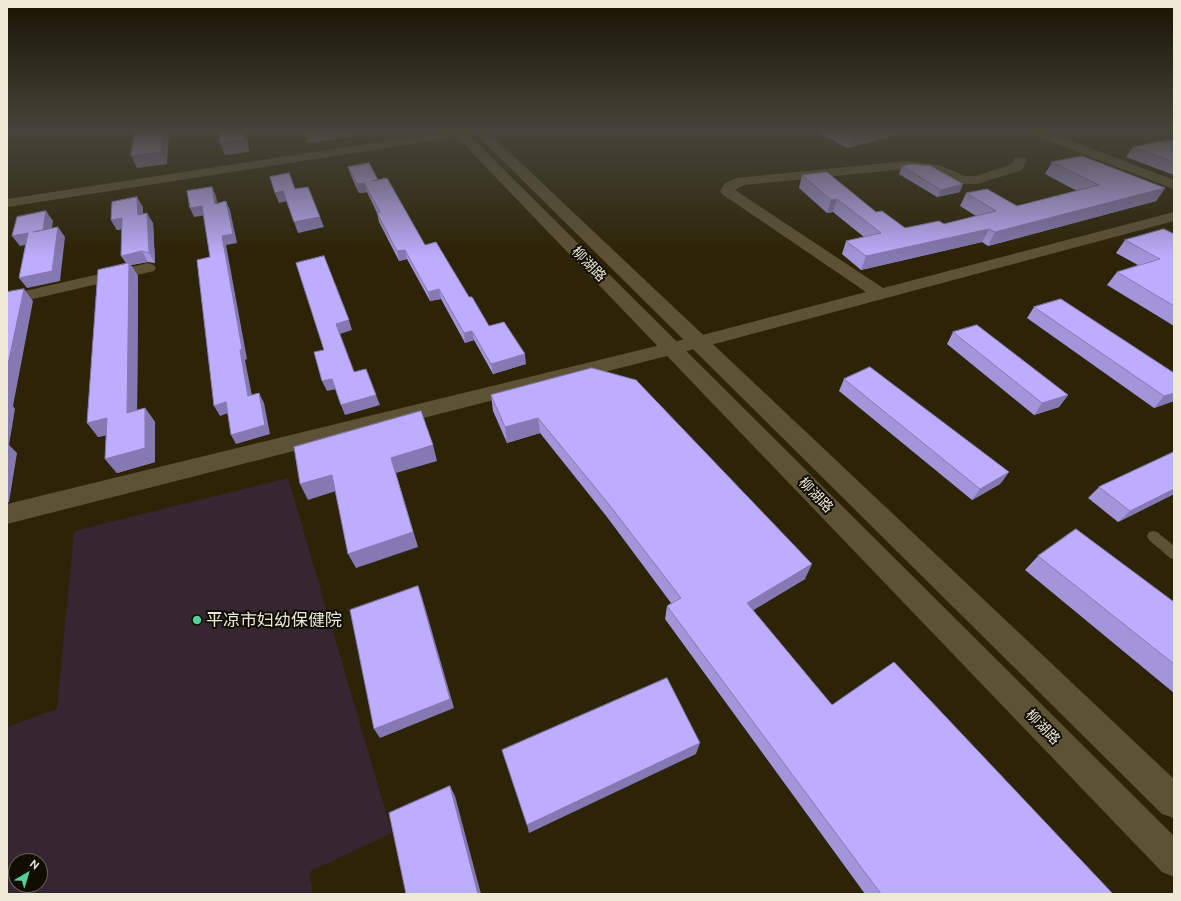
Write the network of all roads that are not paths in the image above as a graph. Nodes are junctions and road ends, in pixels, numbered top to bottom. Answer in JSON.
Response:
{"nodes":[{"id":1,"x":199,"y":173,"type":"edge"},
{"id":2,"x":508,"y":173,"type":"edge"},
{"id":3,"x":514,"y":173,"type":"edge"},
{"id":4,"x":823,"y":173,"type":"edge"},
{"id":5,"x":946,"y":173,"type":"edge"},
{"id":6,"x":998,"y":173,"type":"edge"},
{"id":7,"x":1143,"y":173,"type":"edge"},
{"id":8,"x":1174,"y":185,"type":"edge"},
{"id":9,"x":7,"y":203,"type":"edge"},
{"id":10,"x":1174,"y":216,"type":"edge"},
{"id":11,"x":148,"y":268,"type":"dead end"},
{"id":12,"x":880,"y":294,"type":"junction"},
{"id":13,"x":7,"y":300,"type":"edge"},
{"id":14,"x":698,"y":342,"type":"junction"},
{"id":15,"x":672,"y":348,"type":"junction"},
{"id":16,"x":7,"y":514,"type":"edge"},
{"id":17,"x":1153,"y":536,"type":"dead end"},
{"id":18,"x":1174,"y":554,"type":"edge"},
{"id":19,"x":1174,"y":802,"type":"edge"},
{"id":20,"x":1174,"y":860,"type":"edge"}],
"edges":[{"from":1,"to":9,"type":"street"},
{"from":2,"to":15,"type":"street","name":"柳湖路"},
{"from":3,"to":14,"type":"street","name":"柳湖路"},
{"from":4,"to":12,"type":"street"},
{"from":5,"to":6,"type":"street"},
{"from":7,"to":8,"type":"street"},
{"from":10,"to":12,"type":"street"},
{"from":11,"to":13,"type":"street"},
{"from":12,"to":14,"type":"street"},
{"from":14,"to":15,"type":"street"},
{"from":14,"to":19,"type":"street","name":"柳湖路"},
{"from":15,"to":16,"type":"street"},
{"from":15,"to":20,"type":"street","name":"柳湖路"},
{"from":17,"to":18,"type":"lane"}]}
